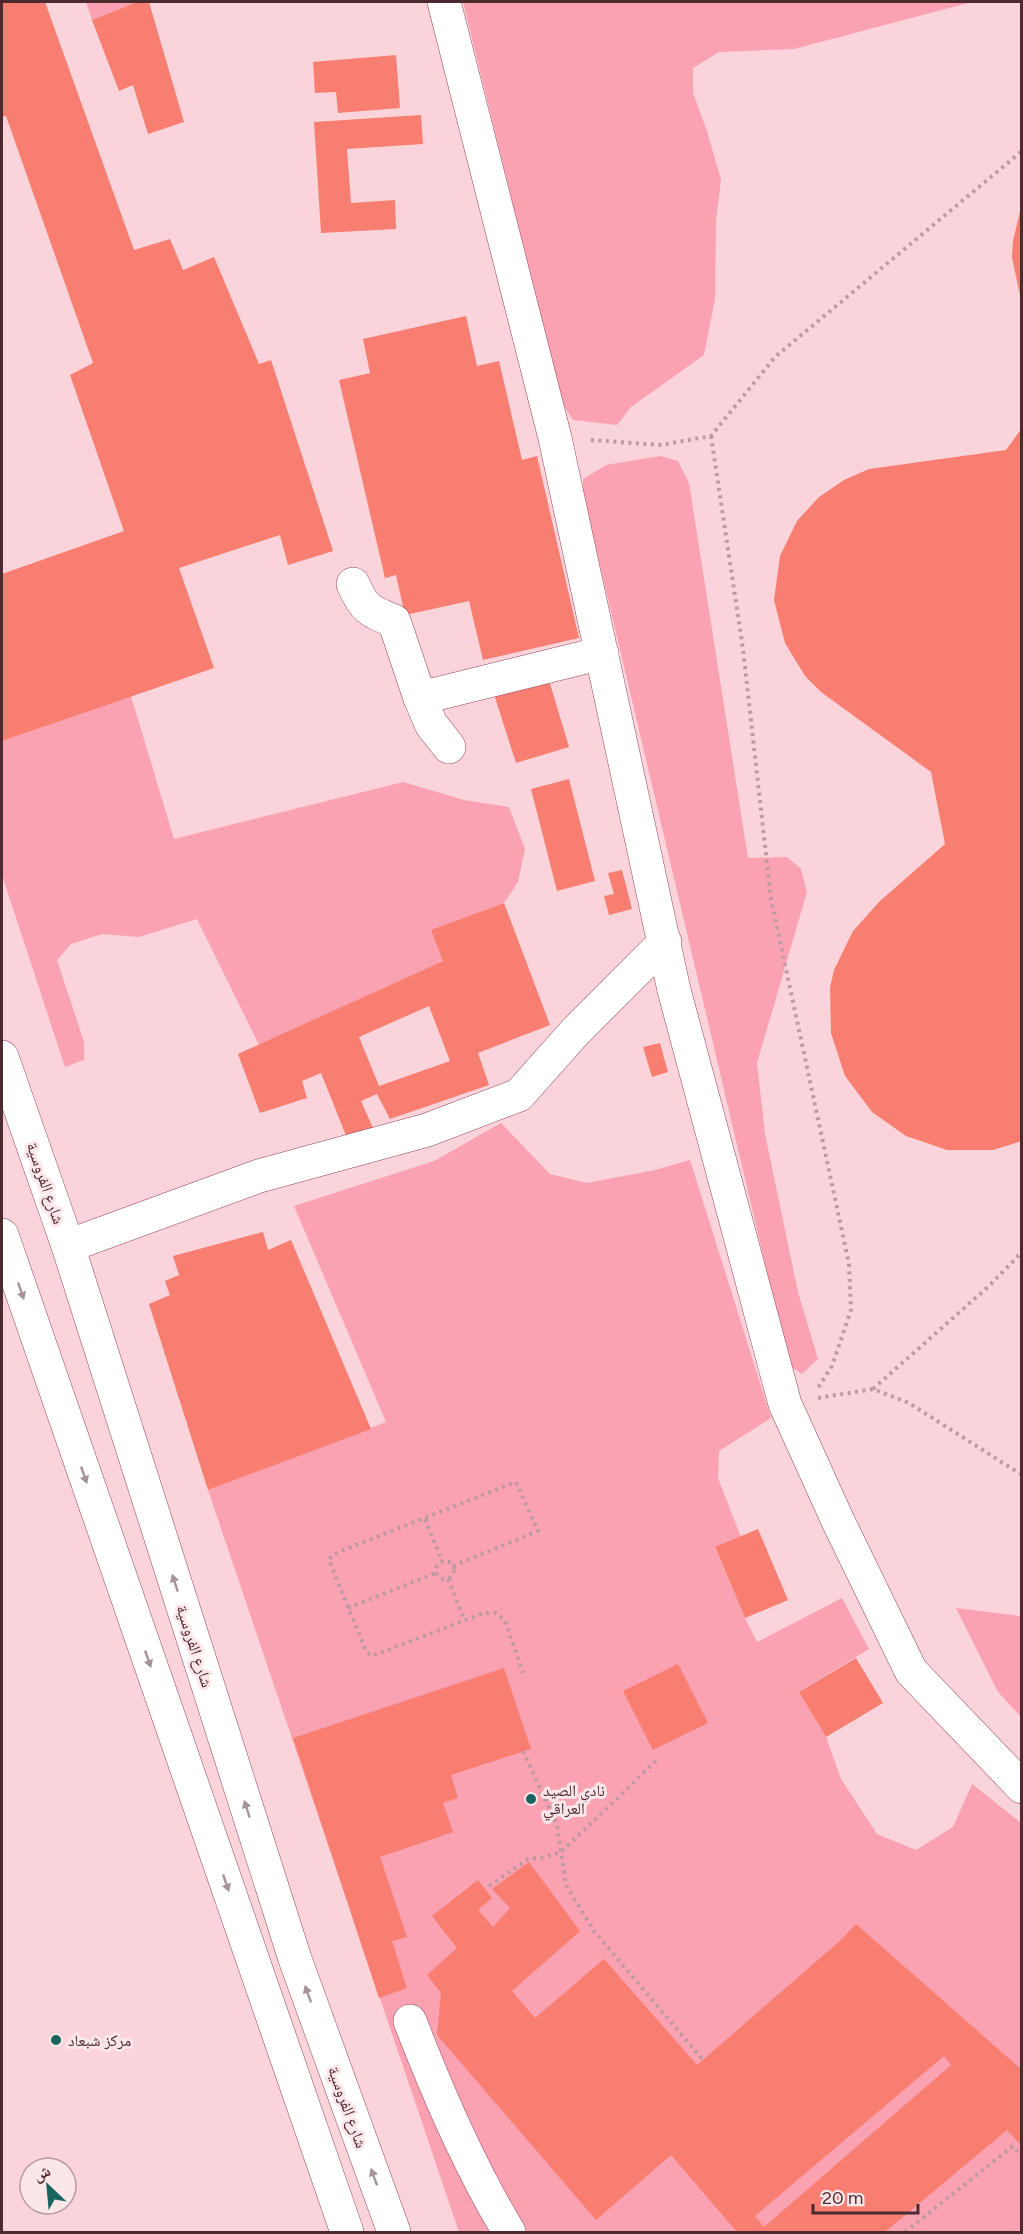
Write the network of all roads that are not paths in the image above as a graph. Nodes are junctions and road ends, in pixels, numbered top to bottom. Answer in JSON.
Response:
{"nodes":[{"id":1,"x":444,"y":2,"type":"edge"},
{"id":2,"x":353,"y":584,"type":"dead end"},
{"id":3,"x":602,"y":653,"type":"junction"},
{"id":4,"x":420,"y":698,"type":"junction"},
{"id":5,"x":449,"y":747,"type":"dead end"},
{"id":6,"x":665,"y":942,"type":"junction"},
{"id":7,"x":2,"y":1057,"type":"edge"},
{"id":8,"x":2,"y":1235,"type":"edge"},
{"id":9,"x":68,"y":1246,"type":"junction"},
{"id":10,"x":1022,"y":1787,"type":"edge"},
{"id":11,"x":410,"y":2021,"type":"dead end"},
{"id":12,"x":347,"y":2232,"type":"edge"},
{"id":13,"x":394,"y":2232,"type":"edge"},
{"id":14,"x":509,"y":2232,"type":"edge"}],
"edges":[{"from":1,"to":3,"type":"street"},
{"from":2,"to":4,"type":"street"},
{"from":3,"to":4,"type":"street"},
{"from":3,"to":6,"type":"street"},
{"from":4,"to":5,"type":"street"},
{"from":6,"to":9,"type":"street"},
{"from":6,"to":10,"type":"street"},
{"from":7,"to":9,"type":"street","name":"شارع الفروسية"},
{"from":8,"to":12,"type":"street","one_way":true},
{"from":13,"to":9,"type":"street","name":"شارع الفروسية","one_way":true},
{"from":11,"to":14,"type":"street"}]}
